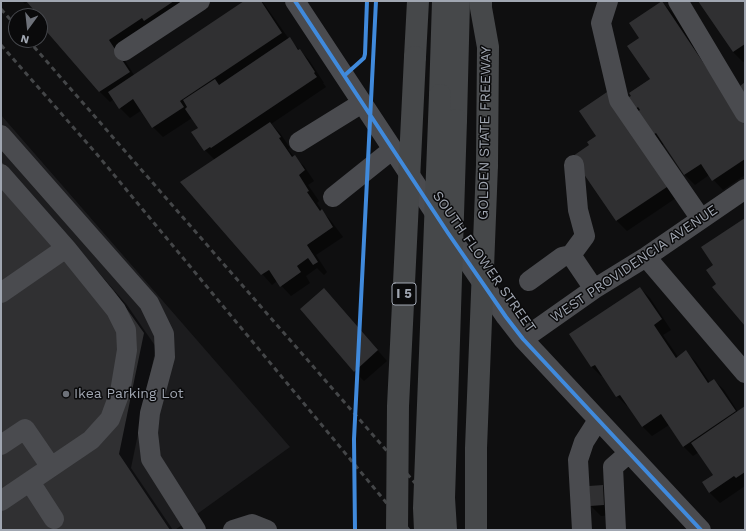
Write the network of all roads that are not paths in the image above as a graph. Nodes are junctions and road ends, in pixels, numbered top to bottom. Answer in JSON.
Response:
{"nodes":[{"id":1,"x":200,"y":1,"type":"edge"},
{"id":2,"x":295,"y":1,"type":"edge"},
{"id":3,"x":418,"y":1,"type":"edge"},
{"id":4,"x":442,"y":1,"type":"edge"},
{"id":5,"x":459,"y":1,"type":"edge"},
{"id":6,"x":481,"y":1,"type":"edge"},
{"id":7,"x":494,"y":1,"type":"edge"},
{"id":8,"x":608,"y":1,"type":"edge"},
{"id":9,"x":678,"y":1,"type":"edge"},
{"id":10,"x":488,"y":47,"type":"junction"},
{"id":11,"x":124,"y":51,"type":"dead end"},
{"id":12,"x":362,"y":102,"type":"junction"},
{"id":13,"x":745,"y":113,"type":"edge"},
{"id":14,"x":299,"y":142,"type":"dead end"},
{"id":15,"x":4,"y":144,"type":"edge"},
{"id":16,"x":393,"y":149,"type":"junction"},
{"id":17,"x":574,"y":165,"type":"dead end"},
{"id":18,"x":1,"y":174,"type":"edge"},
{"id":19,"x":745,"y":189,"type":"edge"},
{"id":20,"x":333,"y":197,"type":"dead end"},
{"id":21,"x":701,"y":219,"type":"junction"},
{"id":22,"x":68,"y":234,"type":"junction"},
{"id":23,"x":570,"y":255,"type":"junction"},
{"id":24,"x":646,"y":257,"type":"junction"},
{"id":25,"x":529,"y":281,"type":"dead end"},
{"id":26,"x":594,"y":289,"type":"junction"},
{"id":27,"x":1,"y":293,"type":"edge"},
{"id":28,"x":523,"y":338,"type":"junction"},
{"id":29,"x":745,"y":373,"type":"edge"},
{"id":30,"x":598,"y":420,"type":"junction"},
{"id":31,"x":1,"y":446,"type":"edge"},
{"id":32,"x":629,"y":453,"type":"junction"},
{"id":33,"x":51,"y":467,"type":"junction"},
{"id":34,"x":30,"y":482,"type":"junction"},
{"id":35,"x":1,"y":501,"type":"edge"},
{"id":36,"x":54,"y":520,"type":"dead end"},
{"id":37,"x":196,"y":530,"type":"edge"},
{"id":38,"x":233,"y":530,"type":"edge"},
{"id":39,"x":267,"y":530,"type":"edge"},
{"id":40,"x":397,"y":530,"type":"edge"},
{"id":41,"x":425,"y":530,"type":"edge"},
{"id":42,"x":446,"y":530,"type":"edge"},
{"id":43,"x":476,"y":530,"type":"edge"},
{"id":44,"x":582,"y":530,"type":"edge"},
{"id":45,"x":616,"y":530,"type":"edge"},
{"id":46,"x":701,"y":530,"type":"edge"}],
"edges":[{"from":1,"to":11,"type":"street"},
{"from":2,"to":12,"type":"street","name":"SOUTH FLOWER STREET"},
{"from":3,"to":40,"type":"highway","number":"I 5","bridge":true},
{"from":4,"to":41,"type":"highway","bridge":true},
{"from":5,"to":42,"type":"highway","bridge":true},
{"from":6,"to":10,"type":"highway","name":"GOLDEN STATE FREEWAY"},
{"from":7,"to":10,"type":"highway"},
{"from":8,"to":21,"type":"street"},
{"from":9,"to":13,"type":"street"},
{"from":10,"to":43,"type":"highway","name":"GOLDEN STATE FREEWAY","bridge":true},
{"from":12,"to":14,"type":"street"},
{"from":12,"to":16,"type":"street","name":"SOUTH FLOWER STREET"},
{"from":15,"to":22,"type":"street"},
{"from":16,"to":20,"type":"street"},
{"from":16,"to":28,"type":"street","name":"SOUTH FLOWER STREET"},
{"from":17,"to":23,"type":"street"},
{"from":18,"to":22,"type":"street"},
{"from":19,"to":21,"type":"street","name":"WEST PROVIDENCIA AVENUE"},
{"from":21,"to":24,"type":"street","name":"WEST PROVIDENCIA AVENUE"},
{"from":22,"to":27,"type":"street"},
{"from":22,"to":33,"type":"street"},
{"from":22,"to":37,"type":"street"},
{"from":23,"to":25,"type":"street"},
{"from":23,"to":26,"type":"street"},
{"from":24,"to":26,"type":"street","name":"WEST PROVIDENCIA AVENUE"},
{"from":24,"to":29,"type":"street"},
{"from":26,"to":28,"type":"street","name":"WEST PROVIDENCIA AVENUE"},
{"from":28,"to":30,"type":"street","name":"SOUTH FLOWER STREET"},
{"from":30,"to":32,"type":"street","name":"SOUTH FLOWER STREET"},
{"from":30,"to":44,"type":"street"},
{"from":31,"to":33,"type":"street"},
{"from":32,"to":45,"type":"street"},
{"from":32,"to":46,"type":"street","name":"SOUTH FLOWER STREET"},
{"from":33,"to":34,"type":"street"},
{"from":34,"to":35,"type":"street"},
{"from":34,"to":36,"type":"street"},
{"from":38,"to":39,"type":"street"}]}
